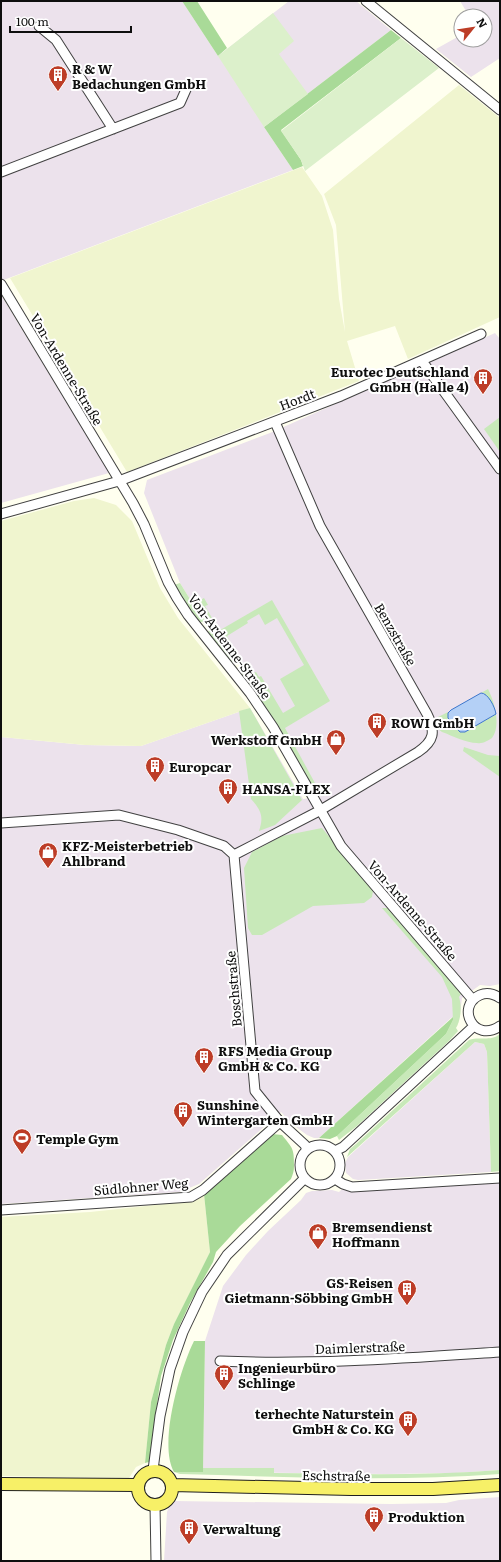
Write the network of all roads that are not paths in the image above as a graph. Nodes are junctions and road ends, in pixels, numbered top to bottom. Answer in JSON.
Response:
{"nodes":[{"id":1,"x":366,"y":1,"type":"edge"},
{"id":2,"x":39,"y":26,"type":"dead end"},
{"id":3,"x":188,"y":86,"type":"dead end"},
{"id":4,"x":500,"y":110,"type":"edge"},
{"id":5,"x":113,"y":129,"type":"junction"},
{"id":6,"x":1,"y":172,"type":"edge"},
{"id":7,"x":1,"y":284,"type":"edge"},
{"id":8,"x":481,"y":334,"type":"dead end"},
{"id":9,"x":422,"y":361,"type":"junction"},
{"id":10,"x":275,"y":422,"type":"junction"},
{"id":11,"x":500,"y":469,"type":"edge"},
{"id":12,"x":119,"y":481,"type":"junction"},
{"id":13,"x":1,"y":514,"type":"edge"},
{"id":14,"x":319,"y":811,"type":"junction"},
{"id":15,"x":1,"y":823,"type":"edge"},
{"id":16,"x":234,"y":855,"type":"junction"},
{"id":17,"x":500,"y":998,"type":"edge"},
{"id":18,"x":473,"y":1000,"type":"junction"},
{"id":19,"x":474,"y":1026,"type":"junction"},
{"id":20,"x":500,"y":1026,"type":"edge"},
{"id":21,"x":280,"y":1122,"type":"junction"},
{"id":22,"x":307,"y":1150,"type":"junction"},
{"id":23,"x":335,"y":1151,"type":"junction"},
{"id":24,"x":305,"y":1178,"type":"junction"},
{"id":25,"x":500,"y":1178,"type":"edge"},
{"id":26,"x":335,"y":1179,"type":"junction"},
{"id":27,"x":1,"y":1210,"type":"edge"},
{"id":28,"x":500,"y":1352,"type":"edge"},
{"id":29,"x":220,"y":1361,"type":"dead end"},
{"id":30,"x":153,"y":1470,"type":"junction"},
{"id":31,"x":1,"y":1484,"type":"edge"},
{"id":32,"x":137,"y":1485,"type":"junction"},
{"id":33,"x":172,"y":1485,"type":"junction"},
{"id":34,"x":500,"y":1485,"type":"edge"},
{"id":35,"x":155,"y":1505,"type":"junction"},
{"id":36,"x":156,"y":1561,"type":"edge"}],
"edges":[{"from":1,"to":4,"type":"street"},
{"from":2,"to":5,"type":"street"},
{"from":3,"to":5,"type":"street"},
{"from":5,"to":6,"type":"street"},
{"from":7,"to":12,"type":"street","name":"Von-Ardenne-Straße"},
{"from":8,"to":9,"type":"street","name":"Hordt"},
{"from":9,"to":10,"type":"street","name":"Hordt"},
{"from":9,"to":11,"type":"street"},
{"from":10,"to":12,"type":"street","name":"Hordt"},
{"from":10,"to":14,"type":"street","name":"Benzstraße"},
{"from":12,"to":13,"type":"street","name":"Hordt"},
{"from":12,"to":14,"type":"street","name":"Von-Ardenne-Straße"},
{"from":14,"to":16,"type":"street"},
{"from":14,"to":18,"type":"street","name":"Von-Ardenne-Straße"},
{"from":15,"to":16,"type":"street"},
{"from":16,"to":21,"type":"street","name":"Boschstraße"},
{"from":17,"to":18,"type":"street"},
{"from":18,"to":19,"type":"street"},
{"from":19,"to":20,"type":"street"},
{"from":19,"to":23,"type":"street"},
{"from":21,"to":22,"type":"street","name":"Boschstraße"},
{"from":21,"to":27,"type":"street","name":"Südlohner Weg"},
{"from":22,"to":23,"type":"street"},
{"from":22,"to":24,"type":"street"},
{"from":23,"to":26,"type":"street"},
{"from":24,"to":26,"type":"street"},
{"from":24,"to":30,"type":"street"},
{"from":25,"to":26,"type":"street"},
{"from":28,"to":29,"type":"street","name":"Daimlerstraße"},
{"from":30,"to":32,"type":"main road"},
{"from":30,"to":33,"type":"main road"},
{"from":31,"to":32,"type":"main road"},
{"from":32,"to":35,"type":"main road"},
{"from":33,"to":34,"type":"main road","name":"Eschstraße"},
{"from":33,"to":35,"type":"main road"},
{"from":35,"to":36,"type":"street"}]}
